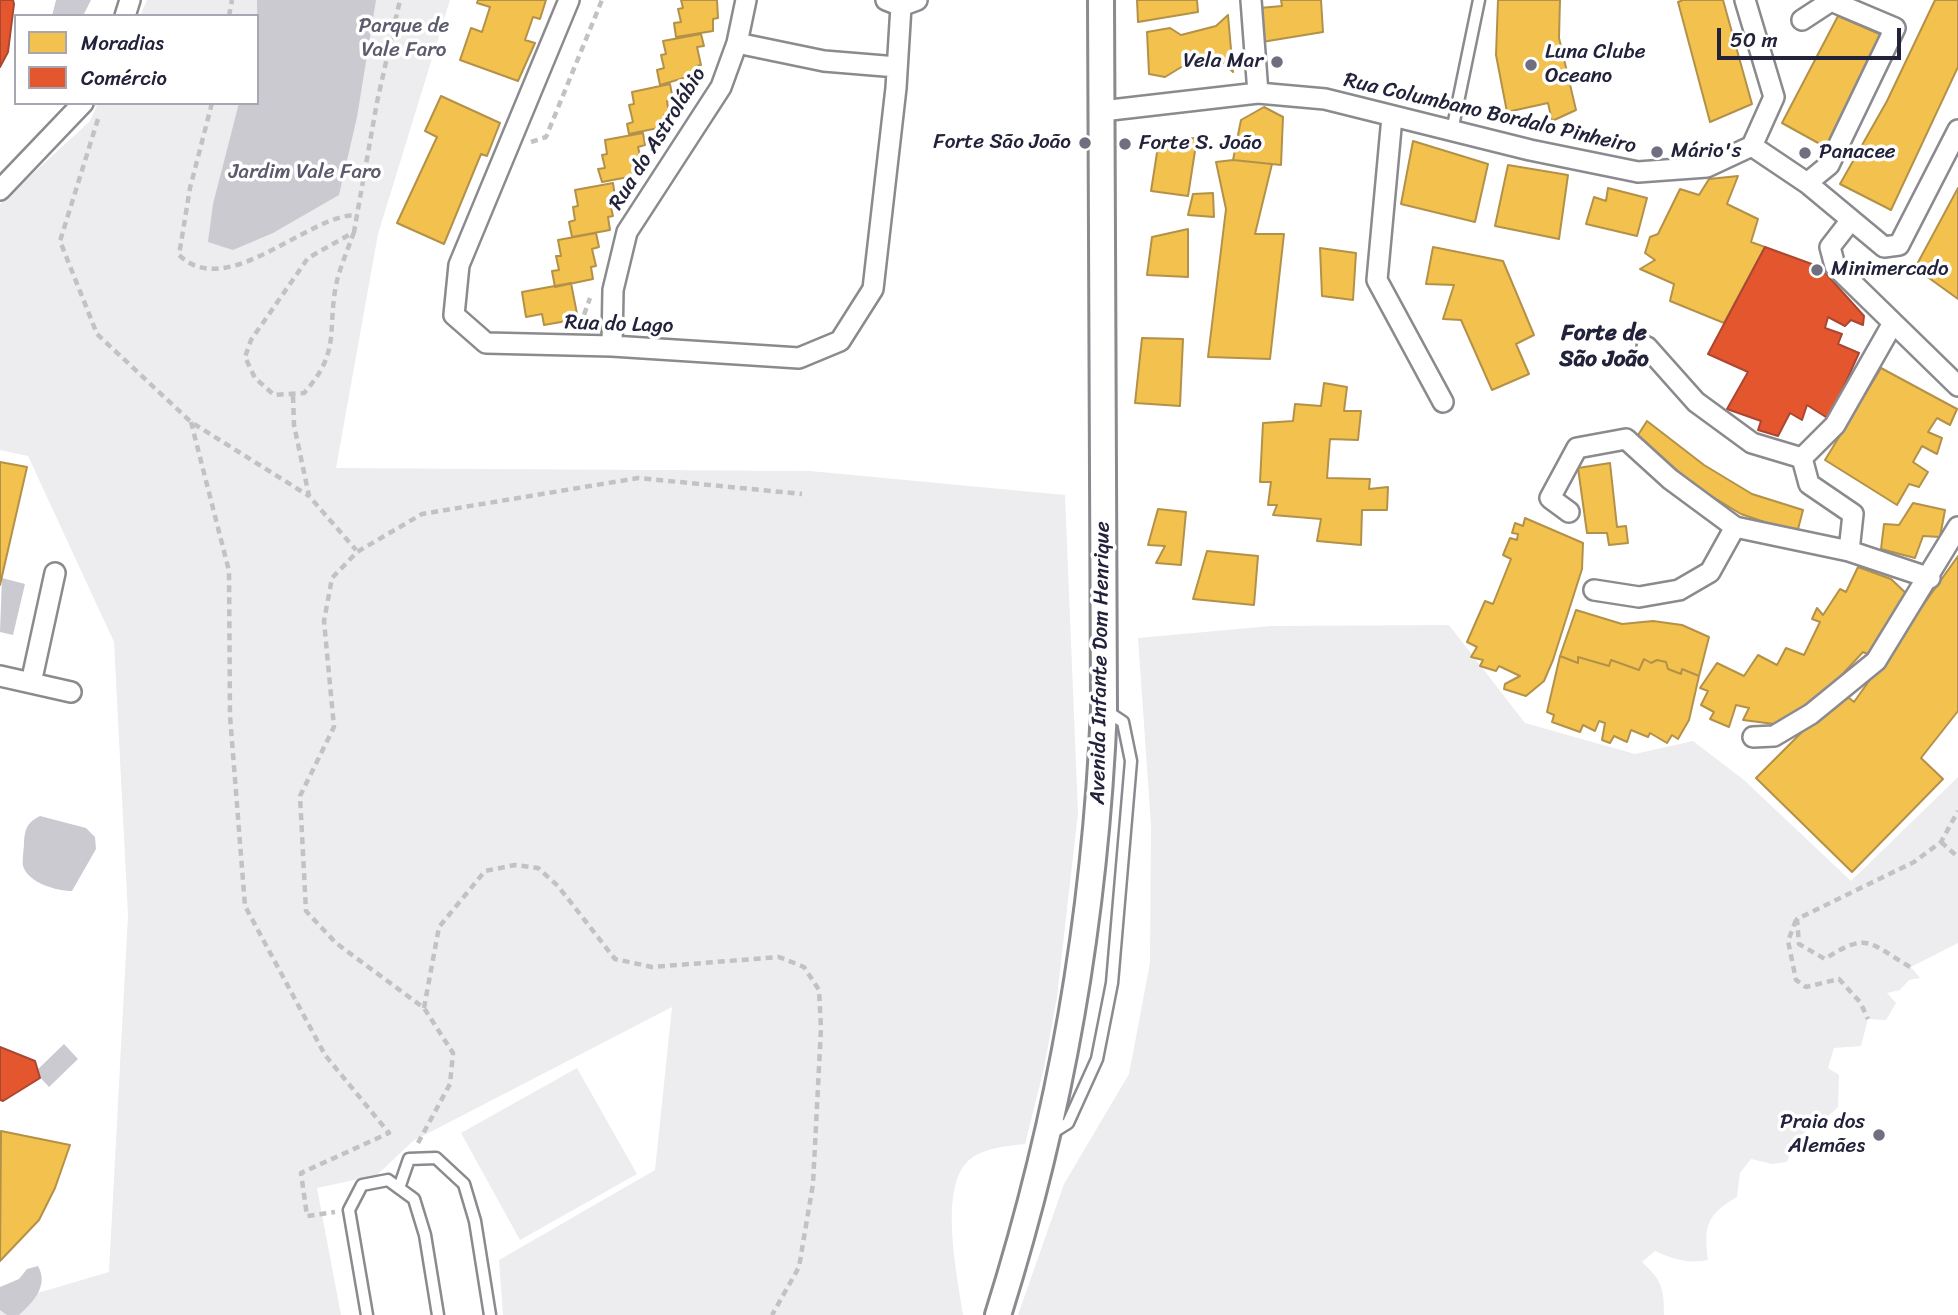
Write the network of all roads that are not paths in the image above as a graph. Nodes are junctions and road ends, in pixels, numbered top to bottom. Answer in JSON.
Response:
{"nodes":[{"id":1,"x":569,"y":0,"type":"edge"},
{"id":2,"x":746,"y":0,"type":"edge"},
{"id":3,"x":1101,"y":0,"type":"edge"},
{"id":4,"x":1251,"y":0,"type":"edge"},
{"id":5,"x":1479,"y":0,"type":"edge"},
{"id":6,"x":1745,"y":0,"type":"edge"},
{"id":7,"x":901,"y":2,"type":"edge"},
{"id":8,"x":1802,"y":20,"type":"dead end"},
{"id":9,"x":737,"y":43,"type":"junction"},
{"id":10,"x":897,"y":67,"type":"junction"},
{"id":11,"x":1258,"y":93,"type":"junction"},
{"id":12,"x":81,"y":105,"type":"edge"},
{"id":13,"x":1102,"y":111,"type":"junction"},
{"id":14,"x":1392,"y":117,"type":"junction"},
{"id":15,"x":1958,"y":130,"type":"edge"},
{"id":16,"x":1451,"y":131,"type":"junction"},
{"id":17,"x":1752,"y":146,"type":"junction"},
{"id":18,"x":1807,"y":183,"type":"junction"},
{"id":19,"x":0,"y":190,"type":"edge"},
{"id":20,"x":1851,"y":220,"type":"junction"},
{"id":21,"x":1893,"y":323,"type":"junction"},
{"id":22,"x":612,"y":346,"type":"junction"},
{"id":23,"x":1647,"y":347,"type":"dead end"},
{"id":24,"x":1958,"y":386,"type":"edge"},
{"id":25,"x":1443,"y":402,"type":"dead end"},
{"id":26,"x":1802,"y":458,"type":"junction"},
{"id":27,"x":1569,"y":512,"type":"dead end"},
{"id":28,"x":1735,"y":527,"type":"junction"},
{"id":29,"x":1958,"y":527,"type":"edge"},
{"id":30,"x":1849,"y":551,"type":"junction"},
{"id":31,"x":55,"y":573,"type":"dead end"},
{"id":32,"x":1930,"y":578,"type":"junction"},
{"id":33,"x":1594,"y":590,"type":"dead end"},
{"id":34,"x":0,"y":676,"type":"edge"},
{"id":35,"x":31,"y":682,"type":"junction"},
{"id":36,"x":71,"y":692,"type":"dead end"},
{"id":37,"x":1104,"y":709,"type":"junction"},
{"id":38,"x":1753,"y":737,"type":"dead end"},
{"id":39,"x":1049,"y":1135,"type":"junction"},
{"id":40,"x":398,"y":1188,"type":"junction"},
{"id":41,"x":367,"y":1315,"type":"edge"},
{"id":42,"x":438,"y":1315,"type":"edge"},
{"id":43,"x":490,"y":1315,"type":"edge"},
{"id":44,"x":998,"y":1315,"type":"edge"}],
"edges":[{"from":1,"to":22,"type":"street","name":"Rua do Lago"},
{"from":2,"to":9,"type":"street","name":"Rua do Astrolábio"},
{"from":3,"to":13,"type":"street","name":"Avenida Infante Dom Henrique"},
{"from":4,"to":11,"type":"street"},
{"from":5,"to":16,"type":"lane"},
{"from":6,"to":17,"type":"street"},
{"from":7,"to":10,"type":"street","name":"Rua do Lago"},
{"from":8,"to":18,"type":"street"},
{"from":9,"to":10,"type":"street"},
{"from":9,"to":22,"type":"street","name":"Rua do Astrolábio"},
{"from":10,"to":22,"type":"street","name":"Rua do Lago"},
{"from":11,"to":13,"type":"street","name":"Rua Columbano Bordalo Pinheiro"},
{"from":11,"to":14,"type":"street","name":"Rua Columbano Bordalo Pinheiro"},
{"from":12,"to":19,"type":"street"},
{"from":13,"to":37,"type":"street","name":"Avenida Infante Dom Henrique"},
{"from":14,"to":16,"type":"street","name":"Rua Columbano Bordalo Pinheiro"},
{"from":14,"to":25,"type":"street"},
{"from":15,"to":20,"type":"street"},
{"from":16,"to":17,"type":"street","name":"Rua Columbano Bordalo Pinheiro"},
{"from":17,"to":18,"type":"street"},
{"from":18,"to":20,"type":"street"},
{"from":20,"to":21,"type":"street"},
{"from":21,"to":24,"type":"street"},
{"from":21,"to":26,"type":"street"},
{"from":23,"to":26,"type":"street"},
{"from":26,"to":30,"type":"street"},
{"from":27,"to":28,"type":"street"},
{"from":28,"to":30,"type":"street"},
{"from":28,"to":33,"type":"street"},
{"from":29,"to":32,"type":"street"},
{"from":30,"to":32,"type":"street"},
{"from":31,"to":35,"type":"street"},
{"from":32,"to":38,"type":"street"},
{"from":34,"to":35,"type":"street"},
{"from":35,"to":36,"type":"street"},
{"from":37,"to":39,"type":"street","name":"Avenida Infante Dom Henrique"},
{"from":37,"to":39,"type":"lane"},
{"from":39,"to":44,"type":"street","name":"Avenida Infante Dom Henrique"},
{"from":40,"to":41,"type":"lane"},
{"from":40,"to":42,"type":"lane"},
{"from":40,"to":43,"type":"lane"}]}
